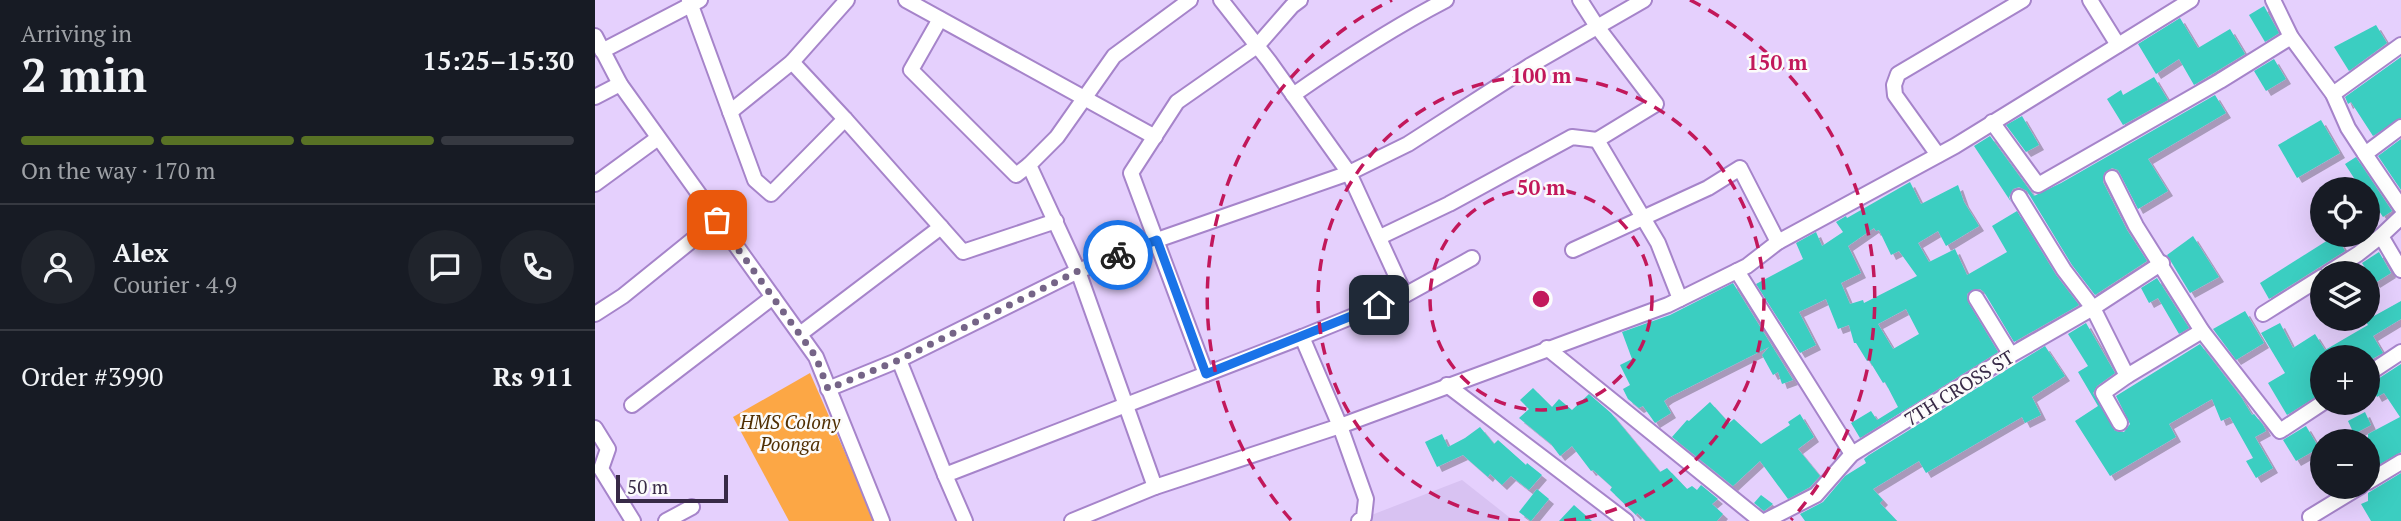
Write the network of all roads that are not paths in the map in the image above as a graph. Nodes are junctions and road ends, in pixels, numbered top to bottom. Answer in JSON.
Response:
{"nodes":[{"id":1,"x":847,"y":0,"type":"edge"},
{"id":2,"x":906,"y":0,"type":"edge"},
{"id":3,"x":1190,"y":0,"type":"edge"},
{"id":4,"x":1221,"y":0,"type":"edge"},
{"id":5,"x":1300,"y":0,"type":"edge"},
{"id":6,"x":1446,"y":0,"type":"edge"},
{"id":7,"x":1580,"y":0,"type":"edge"},
{"id":8,"x":1644,"y":0,"type":"edge"},
{"id":9,"x":2023,"y":0,"type":"edge"},
{"id":10,"x":2090,"y":0,"type":"edge"},
{"id":11,"x":2191,"y":0,"type":"edge"},
{"id":12,"x":2273,"y":0,"type":"edge"},
{"id":13,"x":693,"y":1,"type":"edge"},
{"id":14,"x":940,"y":19,"type":"junction"},
{"id":15,"x":1598,"y":28,"type":"junction"},
{"id":16,"x":595,"y":36,"type":"edge"},
{"id":17,"x":2291,"y":37,"type":"junction"},
{"id":18,"x":2118,"y":45,"type":"junction"},
{"id":19,"x":2401,"y":45,"type":"edge"},
{"id":20,"x":1257,"y":46,"type":"junction"},
{"id":21,"x":602,"y":51,"type":"junction"},
{"id":22,"x":792,"y":62,"type":"junction"},
{"id":23,"x":620,"y":84,"type":"junction"},
{"id":24,"x":2333,"y":94,"type":"junction"},
{"id":25,"x":1293,"y":95,"type":"junction"},
{"id":26,"x":595,"y":97,"type":"edge"},
{"id":27,"x":1085,"y":98,"type":"junction"},
{"id":28,"x":730,"y":111,"type":"junction"},
{"id":29,"x":845,"y":119,"type":"junction"},
{"id":30,"x":1992,"y":122,"type":"junction"},
{"id":31,"x":2401,"y":127,"type":"edge"},
{"id":32,"x":1155,"y":136,"type":"junction"},
{"id":33,"x":658,"y":138,"type":"junction"},
{"id":34,"x":1597,"y":140,"type":"junction"},
{"id":35,"x":2365,"y":154,"type":"junction"},
{"id":36,"x":1938,"y":155,"type":"junction"},
{"id":37,"x":1029,"y":164,"type":"junction"},
{"id":38,"x":1349,"y":173,"type":"junction"},
{"id":39,"x":2112,"y":178,"type":"dead end"},
{"id":40,"x":595,"y":184,"type":"edge"},
{"id":41,"x":2018,"y":197,"type":"dead end"},
{"id":42,"x":2401,"y":207,"type":"edge"},
{"id":43,"x":1642,"y":217,"type":"junction"},
{"id":44,"x":2401,"y":217,"type":"edge"},
{"id":45,"x":717,"y":220,"type":"junction"},
{"id":46,"x":1056,"y":221,"type":"junction"},
{"id":47,"x":941,"y":227,"type":"junction"},
{"id":48,"x":2381,"y":236,"type":"junction"},
{"id":49,"x":1380,"y":237,"type":"junction"},
{"id":50,"x":1157,"y":240,"type":"junction"},
{"id":51,"x":1778,"y":242,"type":"junction"},
{"id":52,"x":1573,"y":250,"type":"dead end"},
{"id":53,"x":1472,"y":258,"type":"dead end"},
{"id":54,"x":2347,"y":261,"type":"edge"},
{"id":55,"x":2162,"y":263,"type":"junction"},
{"id":56,"x":2401,"y":270,"type":"edge"},
{"id":57,"x":1078,"y":271,"type":"junction"},
{"id":58,"x":1737,"y":271,"type":"junction"},
{"id":59,"x":2310,"y":285,"type":"edge"},
{"id":60,"x":1405,"y":295,"type":"junction"},
{"id":61,"x":773,"y":297,"type":"junction"},
{"id":62,"x":1976,"y":298,"type":"dead end"},
{"id":63,"x":1680,"y":299,"type":"junction"},
{"id":64,"x":2093,"y":308,"type":"junction"},
{"id":65,"x":595,"y":314,"type":"edge"},
{"id":66,"x":2263,"y":314,"type":"dead end"},
{"id":67,"x":2202,"y":331,"type":"junction"},
{"id":68,"x":800,"y":334,"type":"junction"},
{"id":69,"x":1302,"y":337,"type":"junction"},
{"id":70,"x":1548,"y":348,"type":"junction"},
{"id":71,"x":2401,"y":352,"type":"edge"},
{"id":72,"x":2011,"y":355,"type":"junction"},
{"id":73,"x":899,"y":360,"type":"junction"},
{"id":74,"x":2380,"y":366,"type":"edge"},
{"id":75,"x":1206,"y":374,"type":"junction"},
{"id":76,"x":2127,"y":376,"type":"junction"},
{"id":77,"x":1447,"y":385,"type":"junction"},
{"id":78,"x":828,"y":389,"type":"junction"},
{"id":79,"x":632,"y":405,"type":"dead end"},
{"id":80,"x":1126,"y":405,"type":"junction"},
{"id":81,"x":2310,"y":411,"type":"edge"},
{"id":82,"x":2120,"y":423,"type":"dead end"},
{"id":83,"x":1340,"y":426,"type":"junction"},
{"id":84,"x":595,"y":429,"type":"edge"},
{"id":85,"x":1852,"y":454,"type":"junction"},
{"id":86,"x":2401,"y":462,"type":"edge"},
{"id":87,"x":598,"y":471,"type":"edge"},
{"id":88,"x":945,"y":475,"type":"junction"},
{"id":89,"x":2380,"y":475,"type":"edge"},
{"id":90,"x":1155,"y":487,"type":"junction"},
{"id":91,"x":2340,"y":499,"type":"edge"},
{"id":92,"x":691,"y":507,"type":"dead end"},
{"id":93,"x":2310,"y":517,"type":"dead end"},
{"id":94,"x":633,"y":521,"type":"edge"},
{"id":95,"x":666,"y":521,"type":"edge"},
{"id":96,"x":882,"y":521,"type":"edge"},
{"id":97,"x":965,"y":521,"type":"edge"},
{"id":98,"x":1072,"y":521,"type":"edge"},
{"id":99,"x":1359,"y":521,"type":"edge"},
{"id":100,"x":1626,"y":521,"type":"edge"},
{"id":101,"x":1763,"y":521,"type":"edge"}],
"edges":[{"from":1,"to":22,"type":"street"},
{"from":2,"to":14,"type":"street"},
{"from":3,"to":27,"type":"street"},
{"from":4,"to":20,"type":"street"},
{"from":5,"to":20,"type":"street"},
{"from":6,"to":25,"type":"street"},
{"from":7,"to":15,"type":"street"},
{"from":8,"to":15,"type":"street"},
{"from":9,"to":36,"type":"street"},
{"from":10,"to":18,"type":"street"},
{"from":11,"to":18,"type":"street"},
{"from":12,"to":17,"type":"street"},
{"from":13,"to":21,"type":"street"},
{"from":13,"to":28,"type":"street"},
{"from":14,"to":27,"type":"street"},
{"from":14,"to":37,"type":"street"},
{"from":15,"to":34,"type":"street"},
{"from":15,"to":38,"type":"street"},
{"from":16,"to":21,"type":"street"},
{"from":17,"to":24,"type":"street"},
{"from":17,"to":30,"type":"street"},
{"from":18,"to":30,"type":"street"},
{"from":19,"to":24,"type":"street"},
{"from":20,"to":25,"type":"street"},
{"from":20,"to":32,"type":"street"},
{"from":21,"to":23,"type":"street"},
{"from":22,"to":28,"type":"street"},
{"from":22,"to":29,"type":"street"},
{"from":23,"to":26,"type":"street"},
{"from":23,"to":33,"type":"street"},
{"from":24,"to":35,"type":"street"},
{"from":25,"to":38,"type":"street"},
{"from":27,"to":32,"type":"street"},
{"from":27,"to":37,"type":"street"},
{"from":28,"to":29,"type":"street"},
{"from":29,"to":47,"type":"street"},
{"from":30,"to":36,"type":"street"},
{"from":31,"to":35,"type":"street"},
{"from":32,"to":50,"type":"street"},
{"from":33,"to":40,"type":"street"},
{"from":33,"to":45,"type":"street"},
{"from":34,"to":43,"type":"street"},
{"from":34,"to":49,"type":"street"},
{"from":35,"to":42,"type":"street"},
{"from":36,"to":51,"type":"street"},
{"from":37,"to":46,"type":"street"},
{"from":38,"to":49,"type":"street"},
{"from":38,"to":50,"type":"street"},
{"from":39,"to":55,"type":"street"},
{"from":41,"to":64,"type":"street"},
{"from":43,"to":51,"type":"street"},
{"from":43,"to":52,"type":"street"},
{"from":43,"to":63,"type":"street"},
{"from":44,"to":48,"type":"street"},
{"from":45,"to":61,"type":"street"},
{"from":45,"to":65,"type":"street"},
{"from":46,"to":47,"type":"street"},
{"from":46,"to":57,"type":"street"},
{"from":47,"to":68,"type":"street"},
{"from":48,"to":54,"type":"street"},
{"from":48,"to":56,"type":"street"},
{"from":49,"to":60,"type":"street"},
{"from":50,"to":57,"type":"street"},
{"from":50,"to":75,"type":"street"},
{"from":51,"to":58,"type":"street"},
{"from":53,"to":60,"type":"street"},
{"from":55,"to":64,"type":"street","name":"7TH CROSS ST"},
{"from":55,"to":67,"type":"street"},
{"from":57,"to":73,"type":"street"},
{"from":57,"to":80,"type":"street"},
{"from":58,"to":63,"type":"street"},
{"from":58,"to":85,"type":"street"},
{"from":59,"to":66,"type":"street"},
{"from":60,"to":69,"type":"street"},
{"from":61,"to":68,"type":"street"},
{"from":61,"to":79,"type":"street"},
{"from":62,"to":72,"type":"street"},
{"from":63,"to":70,"type":"street"},
{"from":64,"to":72,"type":"street","name":"7TH CROSS ST"},
{"from":64,"to":76,"type":"street"},
{"from":67,"to":76,"type":"street"},
{"from":67,"to":81,"type":"street"},
{"from":68,"to":78,"type":"street"},
{"from":69,"to":75,"type":"street"},
{"from":69,"to":83,"type":"street"},
{"from":70,"to":77,"type":"street"},
{"from":70,"to":101,"type":"street"},
{"from":71,"to":74,"type":"street"},
{"from":72,"to":85,"type":"street","name":"7TH CROSS ST"},
{"from":73,"to":78,"type":"street"},
{"from":73,"to":88,"type":"street"},
{"from":75,"to":80,"type":"street"},
{"from":76,"to":82,"type":"street"},
{"from":77,"to":83,"type":"street"},
{"from":77,"to":100,"type":"street"},
{"from":78,"to":96,"type":"street"},
{"from":80,"to":88,"type":"street"},
{"from":80,"to":90,"type":"street"},
{"from":83,"to":90,"type":"street"},
{"from":83,"to":99,"type":"street"},
{"from":84,"to":87,"type":"street"},
{"from":85,"to":101,"type":"street","name":"7TH CROSS ST"},
{"from":86,"to":89,"type":"street"},
{"from":87,"to":94,"type":"street"},
{"from":88,"to":97,"type":"street"},
{"from":90,"to":98,"type":"street"},
{"from":91,"to":93,"type":"street"},
{"from":92,"to":95,"type":"street"}]}
